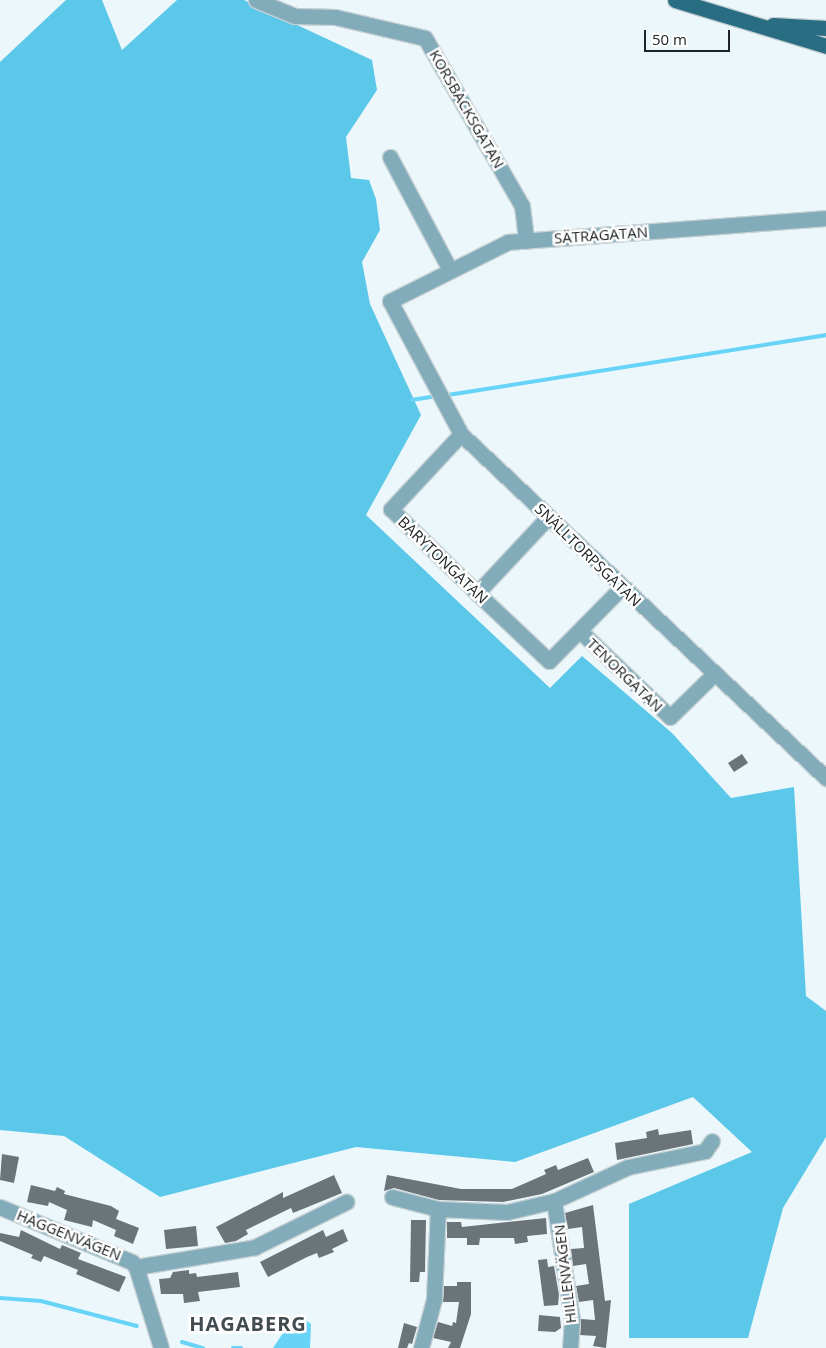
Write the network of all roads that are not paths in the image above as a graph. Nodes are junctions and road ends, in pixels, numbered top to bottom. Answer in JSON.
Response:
{"nodes":[{"id":1,"x":675,"y":0,"type":"edge"},
{"id":2,"x":260,"y":1,"type":"edge"},
{"id":3,"x":754,"y":24,"type":"junction"},
{"id":4,"x":826,"y":28,"type":"edge"},
{"id":5,"x":826,"y":46,"type":"edge"},
{"id":6,"x":390,"y":157,"type":"dead end"},
{"id":7,"x":826,"y":218,"type":"edge"},
{"id":8,"x":526,"y":240,"type":"junction"},
{"id":9,"x":450,"y":270,"type":"junction"},
{"id":10,"x":390,"y":301,"type":"joint"},
{"id":11,"x":461,"y":434,"type":"junction"},
{"id":12,"x":549,"y":516,"type":"junction"},
{"id":13,"x":622,"y":587,"type":"junction"},
{"id":14,"x":477,"y":593,"type":"junction"},
{"id":15,"x":580,"y":631,"type":"junction"},
{"id":16,"x":549,"y":661,"type":"joint"},
{"id":17,"x":714,"y":674,"type":"junction"},
{"id":18,"x":826,"y":778,"type":"edge"},
{"id":19,"x":712,"y":1141,"type":"dead end"},
{"id":20,"x":392,"y":1197,"type":"dead end"},
{"id":21,"x":554,"y":1201,"type":"junction"},
{"id":22,"x":346,"y":1202,"type":"dead end"},
{"id":23,"x":0,"y":1207,"type":"edge"},
{"id":24,"x":438,"y":1209,"type":"junction"},
{"id":25,"x":136,"y":1267,"type":"junction"},
{"id":26,"x":161,"y":1348,"type":"edge"},
{"id":27,"x":421,"y":1348,"type":"edge"},
{"id":28,"x":570,"y":1348,"type":"edge"}],
"edges":[{"from":1,"to":3,"type":"main road"},
{"from":2,"to":8,"type":"street","name":"KORSBACKSGATAN"},
{"from":3,"to":4,"type":"main road"},
{"from":3,"to":5,"type":"main road"},
{"from":6,"to":9,"type":"street"},
{"from":7,"to":8,"type":"street","name":"SÄTRAGATAN"},
{"from":8,"to":9,"type":"street","name":"SÄTRAGATAN"},
{"from":9,"to":10,"type":"street","name":"SÄTRAGATAN"},
{"from":10,"to":11,"type":"street","name":"SNÄLLTORPSGATAN"},
{"from":11,"to":12,"type":"street","name":"SNÄLLTORPSGATAN"},
{"from":11,"to":14,"type":"street","name":"BARYTONGATAN"},
{"from":12,"to":13,"type":"street","name":"SNÄLLTORPSGATAN"},
{"from":12,"to":14,"type":"street"},
{"from":13,"to":15,"type":"street","name":"TENORGATAN"},
{"from":13,"to":17,"type":"street","name":"SNÄLLTORPSGATAN"},
{"from":14,"to":16,"type":"street","name":"BARYTONGATAN"},
{"from":15,"to":16,"type":"street","name":"TENORGATAN"},
{"from":15,"to":17,"type":"street","name":"TENORGATAN"},
{"from":17,"to":18,"type":"street","name":"SNÄLLTORPSGATAN"},
{"from":19,"to":21,"type":"street"},
{"from":20,"to":24,"type":"street"},
{"from":21,"to":24,"type":"street"},
{"from":21,"to":28,"type":"street","name":"HILLENVÄGEN"},
{"from":22,"to":25,"type":"street","name":"HAGGENVÄGEN"},
{"from":23,"to":25,"type":"street","name":"HAGGENVÄGEN"},
{"from":24,"to":27,"type":"street"},
{"from":25,"to":26,"type":"street","name":"HAGGENVÄGEN"}]}
